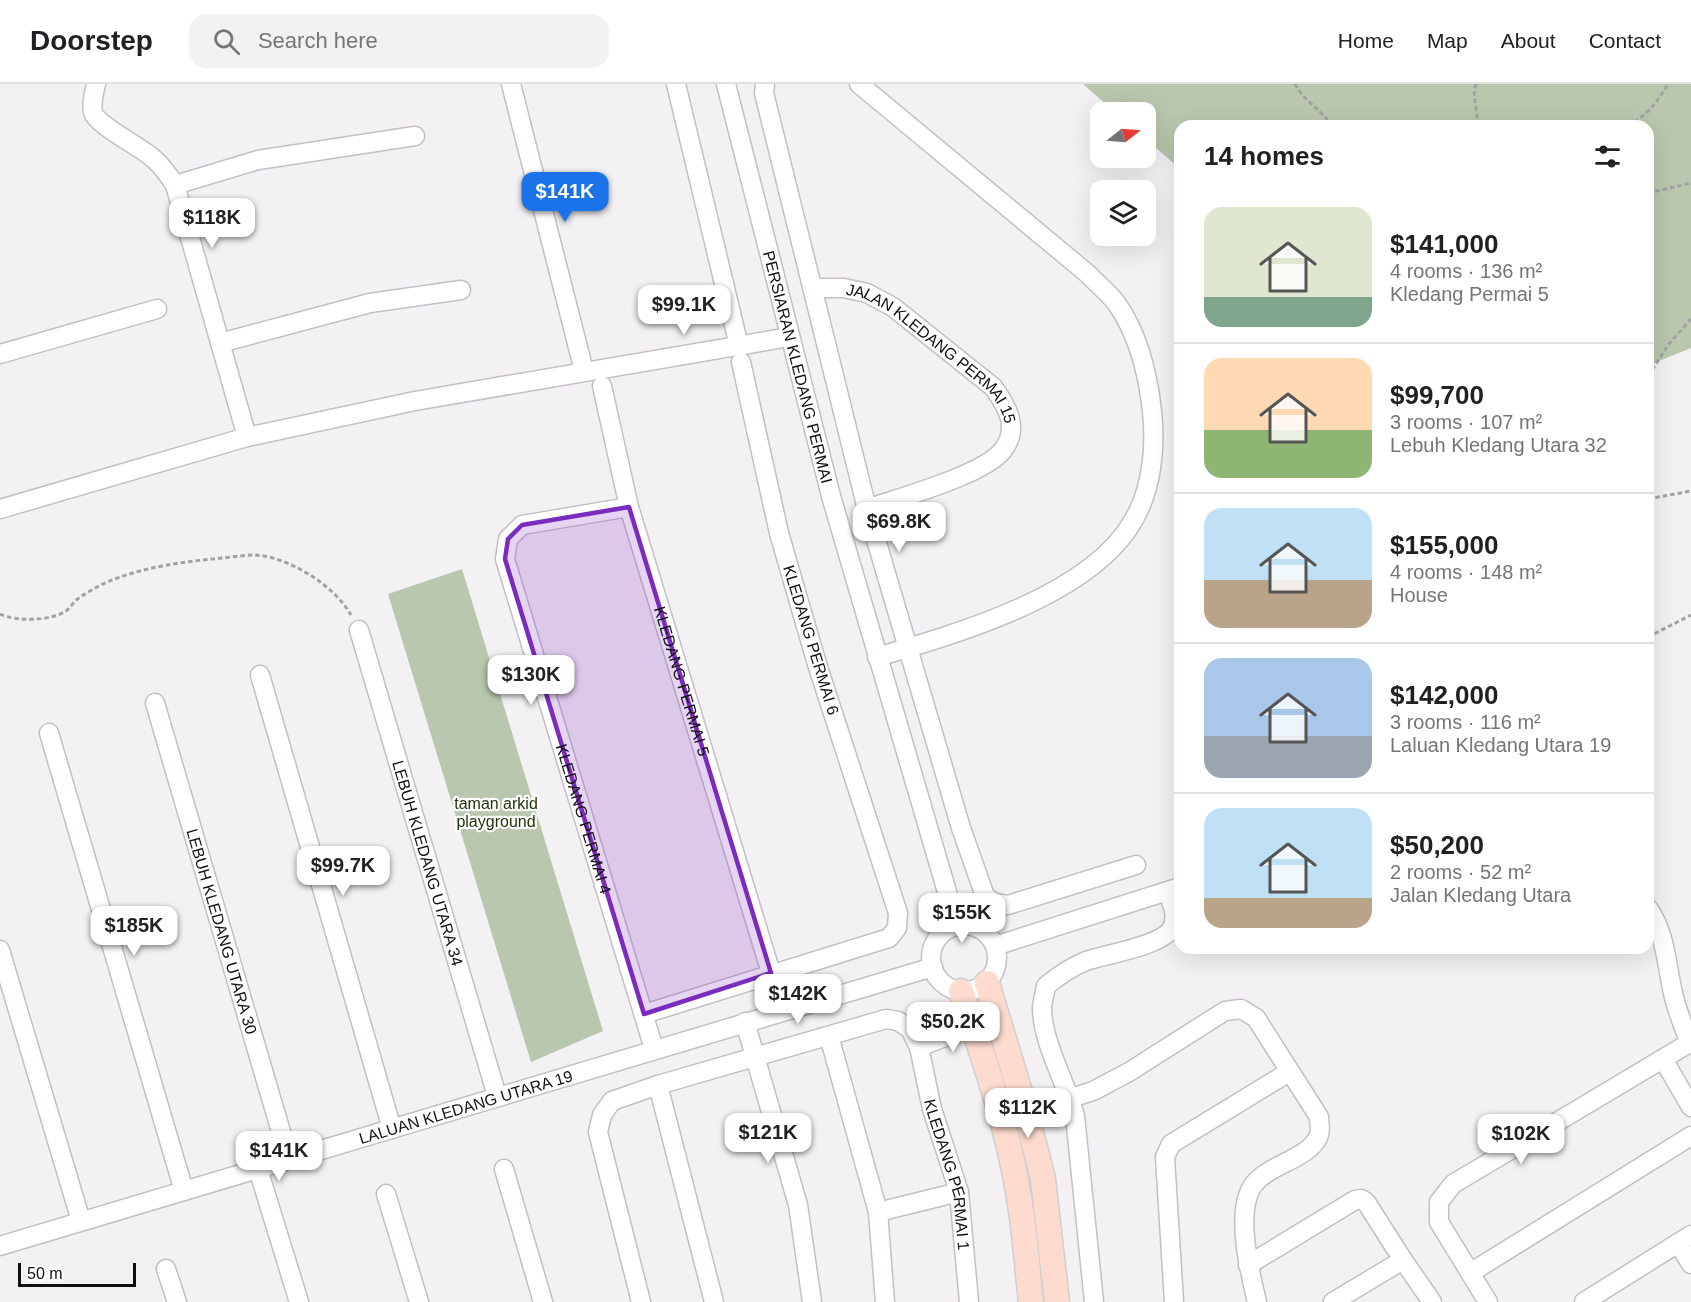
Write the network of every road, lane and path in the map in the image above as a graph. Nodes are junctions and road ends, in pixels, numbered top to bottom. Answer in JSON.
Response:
{"nodes":[{"id":1,"x":96,"y":84,"type":"edge"},
{"id":2,"x":511,"y":84,"type":"edge"},
{"id":3,"x":676,"y":84,"type":"edge"},
{"id":4,"x":726,"y":84,"type":"edge"},
{"id":5,"x":765,"y":84,"type":"edge"},
{"id":6,"x":859,"y":84,"type":"edge"},
{"id":7,"x":1295,"y":84,"type":"edge"},
{"id":8,"x":1476,"y":84,"type":"edge"},
{"id":9,"x":1668,"y":84,"type":"edge"},
{"id":10,"x":1328,"y":120,"type":"edge"},
{"id":11,"x":1477,"y":120,"type":"edge"},
{"id":12,"x":1637,"y":120,"type":"edge"},
{"id":13,"x":415,"y":136,"type":"dead end"},
{"id":14,"x":1691,"y":183,"type":"edge"},
{"id":15,"x":175,"y":185,"type":"junction"},
{"id":16,"x":1654,"y":192,"type":"edge"},
{"id":17,"x":812,"y":288,"type":"junction"},
{"id":18,"x":461,"y":290,"type":"dead end"},
{"id":19,"x":157,"y":309,"type":"dead end"},
{"id":20,"x":1691,"y":319,"type":"edge"},
{"id":21,"x":789,"y":337,"type":"junction"},
{"id":22,"x":220,"y":343,"type":"junction"},
{"id":23,"x":0,"y":354,"type":"edge"},
{"id":24,"x":740,"y":354,"type":"junction"},
{"id":25,"x":1654,"y":367,"type":"edge"},
{"id":26,"x":584,"y":371,"type":"junction"},
{"id":27,"x":602,"y":386,"type":"dead end"},
{"id":28,"x":247,"y":437,"type":"junction"},
{"id":29,"x":1691,"y":491,"type":"edge"},
{"id":30,"x":1654,"y":498,"type":"edge"},
{"id":31,"x":629,"y":507,"type":"junction"},
{"id":32,"x":0,"y":509,"type":"edge"},
{"id":33,"x":867,"y":509,"type":"junction"},
{"id":34,"x":0,"y":614,"type":"edge"},
{"id":35,"x":1691,"y":615,"type":"edge"},
{"id":36,"x":359,"y":630,"type":"joint"},
{"id":37,"x":1654,"y":634,"type":"edge"},
{"id":38,"x":909,"y":647,"type":"junction"},
{"id":39,"x":877,"y":657,"type":"junction"},
{"id":40,"x":260,"y":675,"type":"dead end"},
{"id":41,"x":155,"y":703,"type":"dead end"},
{"id":42,"x":49,"y":733,"type":"dead end"},
{"id":43,"x":1136,"y":865,"type":"dead end"},
{"id":44,"x":1174,"y":889,"type":"edge"},
{"id":45,"x":1654,"y":920,"type":"edge"},
{"id":46,"x":1174,"y":923,"type":"edge"},
{"id":47,"x":957,"y":926,"type":"junction"},
{"id":48,"x":995,"y":946,"type":"junction"},
{"id":49,"x":0,"y":950,"type":"edge"},
{"id":50,"x":933,"y":967,"type":"junction"},
{"id":51,"x":771,"y":974,"type":"junction"},
{"id":52,"x":987,"y":983,"type":"junction"},
{"id":53,"x":961,"y":991,"type":"junction"},
{"id":54,"x":644,"y":1014,"type":"junction"},
{"id":55,"x":745,"y":1022,"type":"junction"},
{"id":56,"x":973,"y":1026,"type":"junction"},
{"id":57,"x":829,"y":1036,"type":"junction"},
{"id":58,"x":1690,"y":1042,"type":"edge"},
{"id":59,"x":919,"y":1047,"type":"junction"},
{"id":60,"x":654,"y":1049,"type":"junction"},
{"id":61,"x":756,"y":1058,"type":"junction"},
{"id":62,"x":1663,"y":1059,"type":"junction"},
{"id":63,"x":1289,"y":1072,"type":"junction"},
{"id":64,"x":658,"y":1085,"type":"junction"},
{"id":65,"x":497,"y":1096,"type":"junction"},
{"id":66,"x":1070,"y":1099,"type":"junction"},
{"id":67,"x":1691,"y":1107,"type":"edge"},
{"id":68,"x":1026,"y":1112,"type":"junction"},
{"id":69,"x":392,"y":1128,"type":"junction"},
{"id":70,"x":1691,"y":1136,"type":"edge"},
{"id":71,"x":289,"y":1159,"type":"junction"},
{"id":72,"x":258,"y":1169,"type":"junction"},
{"id":73,"x":504,"y":1169,"type":"dead end"},
{"id":74,"x":184,"y":1191,"type":"junction"},
{"id":75,"x":959,"y":1192,"type":"junction"},
{"id":76,"x":386,"y":1194,"type":"dead end"},
{"id":77,"x":878,"y":1212,"type":"junction"},
{"id":78,"x":81,"y":1221,"type":"junction"},
{"id":79,"x":1685,"y":1239,"type":"edge"},
{"id":80,"x":0,"y":1246,"type":"edge"},
{"id":81,"x":1403,"y":1260,"type":"junction"},
{"id":82,"x":1691,"y":1264,"type":"edge"},
{"id":83,"x":1248,"y":1265,"type":"junction"},
{"id":84,"x":166,"y":1269,"type":"dead end"},
{"id":85,"x":1470,"y":1273,"type":"junction"},
{"id":86,"x":177,"y":1302,"type":"edge"},
{"id":87,"x":299,"y":1302,"type":"edge"},
{"id":88,"x":419,"y":1302,"type":"edge"},
{"id":89,"x":543,"y":1302,"type":"edge"},
{"id":90,"x":641,"y":1302,"type":"edge"},
{"id":91,"x":714,"y":1302,"type":"edge"},
{"id":92,"x":812,"y":1302,"type":"edge"},
{"id":93,"x":885,"y":1302,"type":"edge"},
{"id":94,"x":969,"y":1302,"type":"edge"},
{"id":95,"x":1031,"y":1302,"type":"edge"},
{"id":96,"x":1057,"y":1302,"type":"edge"},
{"id":97,"x":1094,"y":1302,"type":"edge"},
{"id":98,"x":1174,"y":1302,"type":"edge"},
{"id":99,"x":1257,"y":1302,"type":"edge"},
{"id":100,"x":1333,"y":1302,"type":"edge"},
{"id":101,"x":1431,"y":1302,"type":"edge"},
{"id":102,"x":1488,"y":1302,"type":"edge"},
{"id":103,"x":1584,"y":1302,"type":"edge"}],
"edges":[{"from":1,"to":15,"type":"street"},
{"from":2,"to":26,"type":"street"},
{"from":3,"to":24,"type":"street","name":"KLEDANG PERMAI 6"},
{"from":4,"to":21,"type":"street","name":"PERSIARAN KLEDANG PERMAI"},
{"from":5,"to":17,"type":"street"},
{"from":6,"to":38,"type":"street"},
{"from":7,"to":10,"type":"path"},
{"from":8,"to":11,"type":"path"},
{"from":9,"to":12,"type":"path"},
{"from":13,"to":15,"type":"street"},
{"from":14,"to":16,"type":"path"},
{"from":15,"to":22,"type":"street"},
{"from":17,"to":33,"type":"street"},
{"from":17,"to":33,"type":"street","name":"JALAN KLEDANG PERMAI 15"},
{"from":18,"to":22,"type":"street"},
{"from":19,"to":23,"type":"street"},
{"from":20,"to":25,"type":"path"},
{"from":21,"to":24,"type":"street"},
{"from":21,"to":39,"type":"street","name":"PERSIARAN KLEDANG PERMAI"},
{"from":22,"to":28,"type":"street"},
{"from":24,"to":26,"type":"street"},
{"from":24,"to":51,"type":"street","name":"KLEDANG PERMAI 6"},
{"from":26,"to":28,"type":"street"},
{"from":27,"to":31,"type":"street","name":"KLEDANG PERMAI 5"},
{"from":28,"to":32,"type":"street"},
{"from":29,"to":30,"type":"path"},
{"from":31,"to":51,"type":"street","name":"KLEDANG PERMAI 5"},
{"from":31,"to":54,"type":"street","name":"KLEDANG PERMAI 4"},
{"from":33,"to":38,"type":"street"},
{"from":34,"to":36,"type":"path"},
{"from":35,"to":37,"type":"path"},
{"from":36,"to":65,"type":"street","name":"LEBUH KLEDANG UTARA 34"},
{"from":38,"to":39,"type":"street"},
{"from":38,"to":43,"type":"street"},
{"from":39,"to":47,"type":"street","name":"PERSIARAN KLEDANG PERMAI"},
{"from":40,"to":69,"type":"street"},
{"from":41,"to":71,"type":"street","name":"LEBUH KLEDANG UTARA 30"},
{"from":42,"to":74,"type":"street"},
{"from":44,"to":48,"type":"street"},
{"from":45,"to":58,"type":"street"},
{"from":46,"to":66,"type":"street"},
{"from":47,"to":48,"type":"street"},
{"from":47,"to":50,"type":"street"},
{"from":48,"to":52,"type":"street"},
{"from":49,"to":78,"type":"street"},
{"from":50,"to":53,"type":"street"},
{"from":50,"to":55,"type":"street","name":"LALUAN KLEDANG UTARA 19"},
{"from":51,"to":54,"type":"street"},
{"from":52,"to":53,"type":"street"},
{"from":52,"to":68,"type":"main road"},
{"from":53,"to":56,"type":"main road"},
{"from":54,"to":60,"type":"street","name":"KLEDANG PERMAI 4"},
{"from":55,"to":60,"type":"street","name":"LALUAN KLEDANG UTARA 19"},
{"from":55,"to":61,"type":"street"},
{"from":56,"to":59,"type":"street"},
{"from":56,"to":95,"type":"main road"},
{"from":57,"to":59,"type":"street"},
{"from":57,"to":61,"type":"street"},
{"from":57,"to":77,"type":"street"},
{"from":58,"to":62,"type":"street"},
{"from":59,"to":75,"type":"street","name":"KLEDANG PERMAI 1"},
{"from":60,"to":65,"type":"street","name":"LALUAN KLEDANG UTARA 19"},
{"from":61,"to":64,"type":"street"},
{"from":61,"to":92,"type":"street"},
{"from":62,"to":67,"type":"street"},
{"from":62,"to":85,"type":"street"},
{"from":63,"to":66,"type":"street"},
{"from":63,"to":83,"type":"street"},
{"from":63,"to":98,"type":"street"},
{"from":64,"to":90,"type":"street"},
{"from":64,"to":91,"type":"street"},
{"from":65,"to":69,"type":"street","name":"LALUAN KLEDANG UTARA 19"},
{"from":66,"to":68,"type":"street"},
{"from":66,"to":97,"type":"street"},
{"from":68,"to":96,"type":"main road"},
{"from":69,"to":71,"type":"street","name":"LALUAN KLEDANG UTARA 19"},
{"from":70,"to":85,"type":"street"},
{"from":71,"to":72,"type":"street","name":"LALUAN KLEDANG UTARA 19"},
{"from":72,"to":74,"type":"street","name":"LALUAN KLEDANG UTARA 19"},
{"from":72,"to":87,"type":"street"},
{"from":73,"to":89,"type":"street"},
{"from":74,"to":78,"type":"street","name":"LALUAN KLEDANG UTARA 19"},
{"from":75,"to":77,"type":"street"},
{"from":75,"to":94,"type":"street","name":"KLEDANG PERMAI 1"},
{"from":76,"to":88,"type":"street"},
{"from":77,"to":93,"type":"street"},
{"from":78,"to":80,"type":"street","name":"LALUAN KLEDANG UTARA 19"},
{"from":79,"to":82,"type":"street"},
{"from":79,"to":103,"type":"street"},
{"from":81,"to":83,"type":"street"},
{"from":81,"to":100,"type":"street"},
{"from":81,"to":101,"type":"street"},
{"from":83,"to":99,"type":"street"},
{"from":84,"to":86,"type":"street"},
{"from":85,"to":102,"type":"street"}]}
